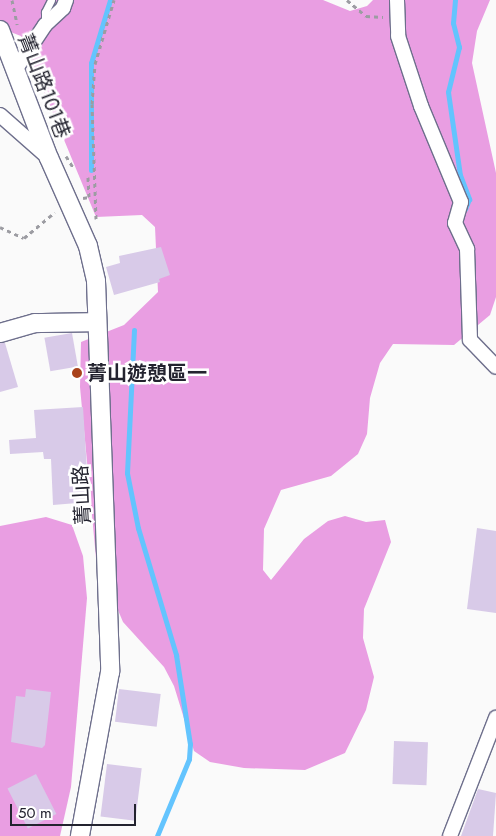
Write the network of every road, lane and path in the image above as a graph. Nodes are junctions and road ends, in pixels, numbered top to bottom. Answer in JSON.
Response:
{"nodes":[{"id":1,"x":51,"y":0,"type":"edge"},
{"id":2,"x":66,"y":0,"type":"edge"},
{"id":3,"x":114,"y":0,"type":"edge"},
{"id":4,"x":347,"y":0,"type":"edge"},
{"id":5,"x":397,"y":0,"type":"edge"},
{"id":6,"x":397,"y":17,"type":"junction"},
{"id":7,"x":45,"y":25,"type":"junction"},
{"id":8,"x":0,"y":30,"type":"edge"},
{"id":9,"x":15,"y":70,"type":"junction"},
{"id":10,"x":0,"y":115,"type":"edge"},
{"id":11,"x":49,"y":158,"type":"junction"},
{"id":12,"x":88,"y":177,"type":"dead end"},
{"id":13,"x":82,"y":198,"type":"dead end"},
{"id":14,"x":60,"y":208,"type":"dead end"},
{"id":15,"x":0,"y":227,"type":"edge"},
{"id":16,"x":88,"y":246,"type":"junction"},
{"id":17,"x":98,"y":322,"type":"junction"},
{"id":18,"x":0,"y":333,"type":"edge"},
{"id":19,"x":496,"y":367,"type":"edge"},
{"id":20,"x":496,"y":718,"type":"edge"},
{"id":21,"x":80,"y":836,"type":"edge"},
{"id":22,"x":450,"y":836,"type":"edge"}],
"edges":[{"from":1,"to":7,"type":"lane"},
{"from":2,"to":7,"type":"street"},
{"from":3,"to":16,"type":"path"},
{"from":4,"to":6,"type":"path"},
{"from":5,"to":6,"type":"street"},
{"from":6,"to":19,"type":"street"},
{"from":7,"to":9,"type":"street"},
{"from":8,"to":9,"type":"street","name":"菁山路101巷"},
{"from":9,"to":11,"type":"street","name":"菁山路101巷"},
{"from":10,"to":11,"type":"street"},
{"from":11,"to":16,"type":"street","name":"菁山路"},
{"from":12,"to":13,"type":"path"},
{"from":14,"to":15,"type":"path"},
{"from":16,"to":17,"type":"street","name":"菁山路"},
{"from":17,"to":18,"type":"street"},
{"from":17,"to":21,"type":"street","name":"菁山路"},
{"from":20,"to":22,"type":"street"}]}
